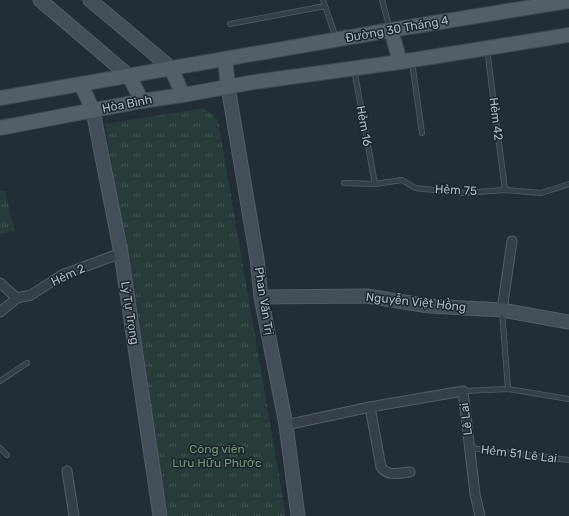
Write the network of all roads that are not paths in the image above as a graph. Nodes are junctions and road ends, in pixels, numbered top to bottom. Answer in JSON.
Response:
{"nodes":[{"id":1,"x":40,"y":0,"type":"edge"},
{"id":2,"x":90,"y":0,"type":"edge"},
{"id":3,"x":323,"y":0,"type":"edge"},
{"id":4,"x":382,"y":0,"type":"edge"},
{"id":5,"x":569,"y":1,"type":"edge"},
{"id":6,"x":325,"y":6,"type":"junction"},
{"id":7,"x":230,"y":24,"type":"dead end"},
{"id":8,"x":390,"y":30,"type":"junction"},
{"id":9,"x":569,"y":35,"type":"edge"},
{"id":10,"x":336,"y":40,"type":"junction"},
{"id":11,"x":487,"y":48,"type":"junction"},
{"id":12,"x":225,"y":59,"type":"junction"},
{"id":13,"x":406,"y":61,"type":"junction"},
{"id":14,"x":171,"y":68,"type":"junction"},
{"id":15,"x":354,"y":68,"type":"junction"},
{"id":16,"x":129,"y":76,"type":"junction"},
{"id":17,"x":81,"y":84,"type":"junction"},
{"id":18,"x":228,"y":87,"type":"junction"},
{"id":19,"x":183,"y":95,"type":"junction"},
{"id":20,"x":0,"y":98,"type":"edge"},
{"id":21,"x":142,"y":101,"type":"junction"},
{"id":22,"x":94,"y":111,"type":"junction"},
{"id":23,"x":0,"y":128,"type":"edge"},
{"id":24,"x":422,"y":133,"type":"dead end"},
{"id":25,"x":344,"y":183,"type":"dead end"},
{"id":26,"x":375,"y":184,"type":"junction"},
{"id":27,"x":569,"y":184,"type":"edge"},
{"id":28,"x":505,"y":190,"type":"junction"},
{"id":29,"x":512,"y":241,"type":"dead end"},
{"id":30,"x":121,"y":253,"type":"junction"},
{"id":31,"x":0,"y":283,"type":"edge"},
{"id":32,"x":262,"y":297,"type":"junction"},
{"id":33,"x":17,"y":298,"type":"junction"},
{"id":34,"x":502,"y":310,"type":"junction"},
{"id":35,"x":0,"y":312,"type":"edge"},
{"id":36,"x":569,"y":322,"type":"edge"},
{"id":37,"x":27,"y":363,"type":"dead end"},
{"id":38,"x":0,"y":381,"type":"edge"},
{"id":39,"x":508,"y":389,"type":"junction"},
{"id":40,"x":463,"y":391,"type":"junction"},
{"id":41,"x":569,"y":398,"type":"edge"},
{"id":42,"x":370,"y":407,"type":"junction"},
{"id":43,"x":286,"y":424,"type":"junction"},
{"id":44,"x":0,"y":448,"type":"edge"},
{"id":45,"x":470,"y":448,"type":"junction"},
{"id":46,"x":7,"y":455,"type":"dead end"},
{"id":47,"x":569,"y":460,"type":"edge"},
{"id":48,"x":67,"y":471,"type":"dead end"},
{"id":49,"x":410,"y":472,"type":"dead end"},
{"id":50,"x":74,"y":516,"type":"edge"},
{"id":51,"x":160,"y":516,"type":"edge"},
{"id":52,"x":298,"y":516,"type":"edge"},
{"id":53,"x":480,"y":516,"type":"edge"}],
"edges":[{"from":1,"to":16,"type":"street"},
{"from":2,"to":14,"type":"street"},
{"from":3,"to":6,"type":"lane"},
{"from":4,"to":8,"type":"lane"},
{"from":5,"to":8,"type":"main road","name":"Đường 30 Tháng 4"},
{"from":6,"to":7,"type":"lane"},
{"from":6,"to":10,"type":"lane"},
{"from":8,"to":10,"type":"main road","name":"Đường 30 Tháng 4"},
{"from":8,"to":13,"type":"main road"},
{"from":9,"to":11,"type":"main road"},
{"from":10,"to":12,"type":"main road","name":"Đường 30 Tháng 4"},
{"from":11,"to":13,"type":"main road"},
{"from":11,"to":28,"type":"lane","name":"Hẻm 42"},
{"from":12,"to":14,"type":"main road"},
{"from":12,"to":18,"type":"main road"},
{"from":13,"to":15,"type":"main road"},
{"from":13,"to":24,"type":"lane"},
{"from":14,"to":16,"type":"main road"},
{"from":14,"to":19,"type":"main road"},
{"from":15,"to":18,"type":"main road","name":"Hòa Bình"},
{"from":15,"to":26,"type":"lane","name":"Hẻm 16"},
{"from":16,"to":17,"type":"main road"},
{"from":16,"to":21,"type":"main road"},
{"from":17,"to":20,"type":"main road"},
{"from":17,"to":22,"type":"main road"},
{"from":18,"to":19,"type":"main road","name":"Hòa Bình"},
{"from":18,"to":32,"type":"street","name":"Phan Văn Trị"},
{"from":19,"to":21,"type":"main road","name":"Hòa Bình"},
{"from":21,"to":22,"type":"main road","name":"Hòa Bình"},
{"from":22,"to":23,"type":"main road","name":"Hòa Bình"},
{"from":22,"to":30,"type":"street","name":"Lý Tự Trọng"},
{"from":25,"to":26,"type":"lane","name":"Hẻm 75"},
{"from":26,"to":28,"type":"lane","name":"Hẻm 75"},
{"from":27,"to":28,"type":"lane","name":"Hẻm 75"},
{"from":29,"to":34,"type":"street"},
{"from":30,"to":33,"type":"street","name":"Hẻm 2"},
{"from":30,"to":51,"type":"street","name":"Lý Tự Trọng"},
{"from":31,"to":33,"type":"street"},
{"from":32,"to":34,"type":"street","name":"Nguyễn Việt Hồng"},
{"from":32,"to":43,"type":"street","name":"Phan Văn Trị"},
{"from":33,"to":35,"type":"street","name":"Hẻm 2"},
{"from":34,"to":36,"type":"street","name":"Nguyễn Việt Hồng"},
{"from":34,"to":39,"type":"lane"},
{"from":37,"to":38,"type":"lane"},
{"from":39,"to":40,"type":"lane"},
{"from":39,"to":41,"type":"lane"},
{"from":40,"to":42,"type":"street","name":"Lê Lai"},
{"from":40,"to":45,"type":"street","name":"Lê Lai"},
{"from":42,"to":43,"type":"street","name":"Lê Lai"},
{"from":42,"to":49,"type":"street"},
{"from":43,"to":52,"type":"street","name":"Phan Văn Trị"},
{"from":44,"to":46,"type":"lane"},
{"from":45,"to":47,"type":"lane","name":"Hẻm 51 Lê Lai"},
{"from":45,"to":53,"type":"street","name":"Lê Lai"},
{"from":48,"to":50,"type":"street"}]}
